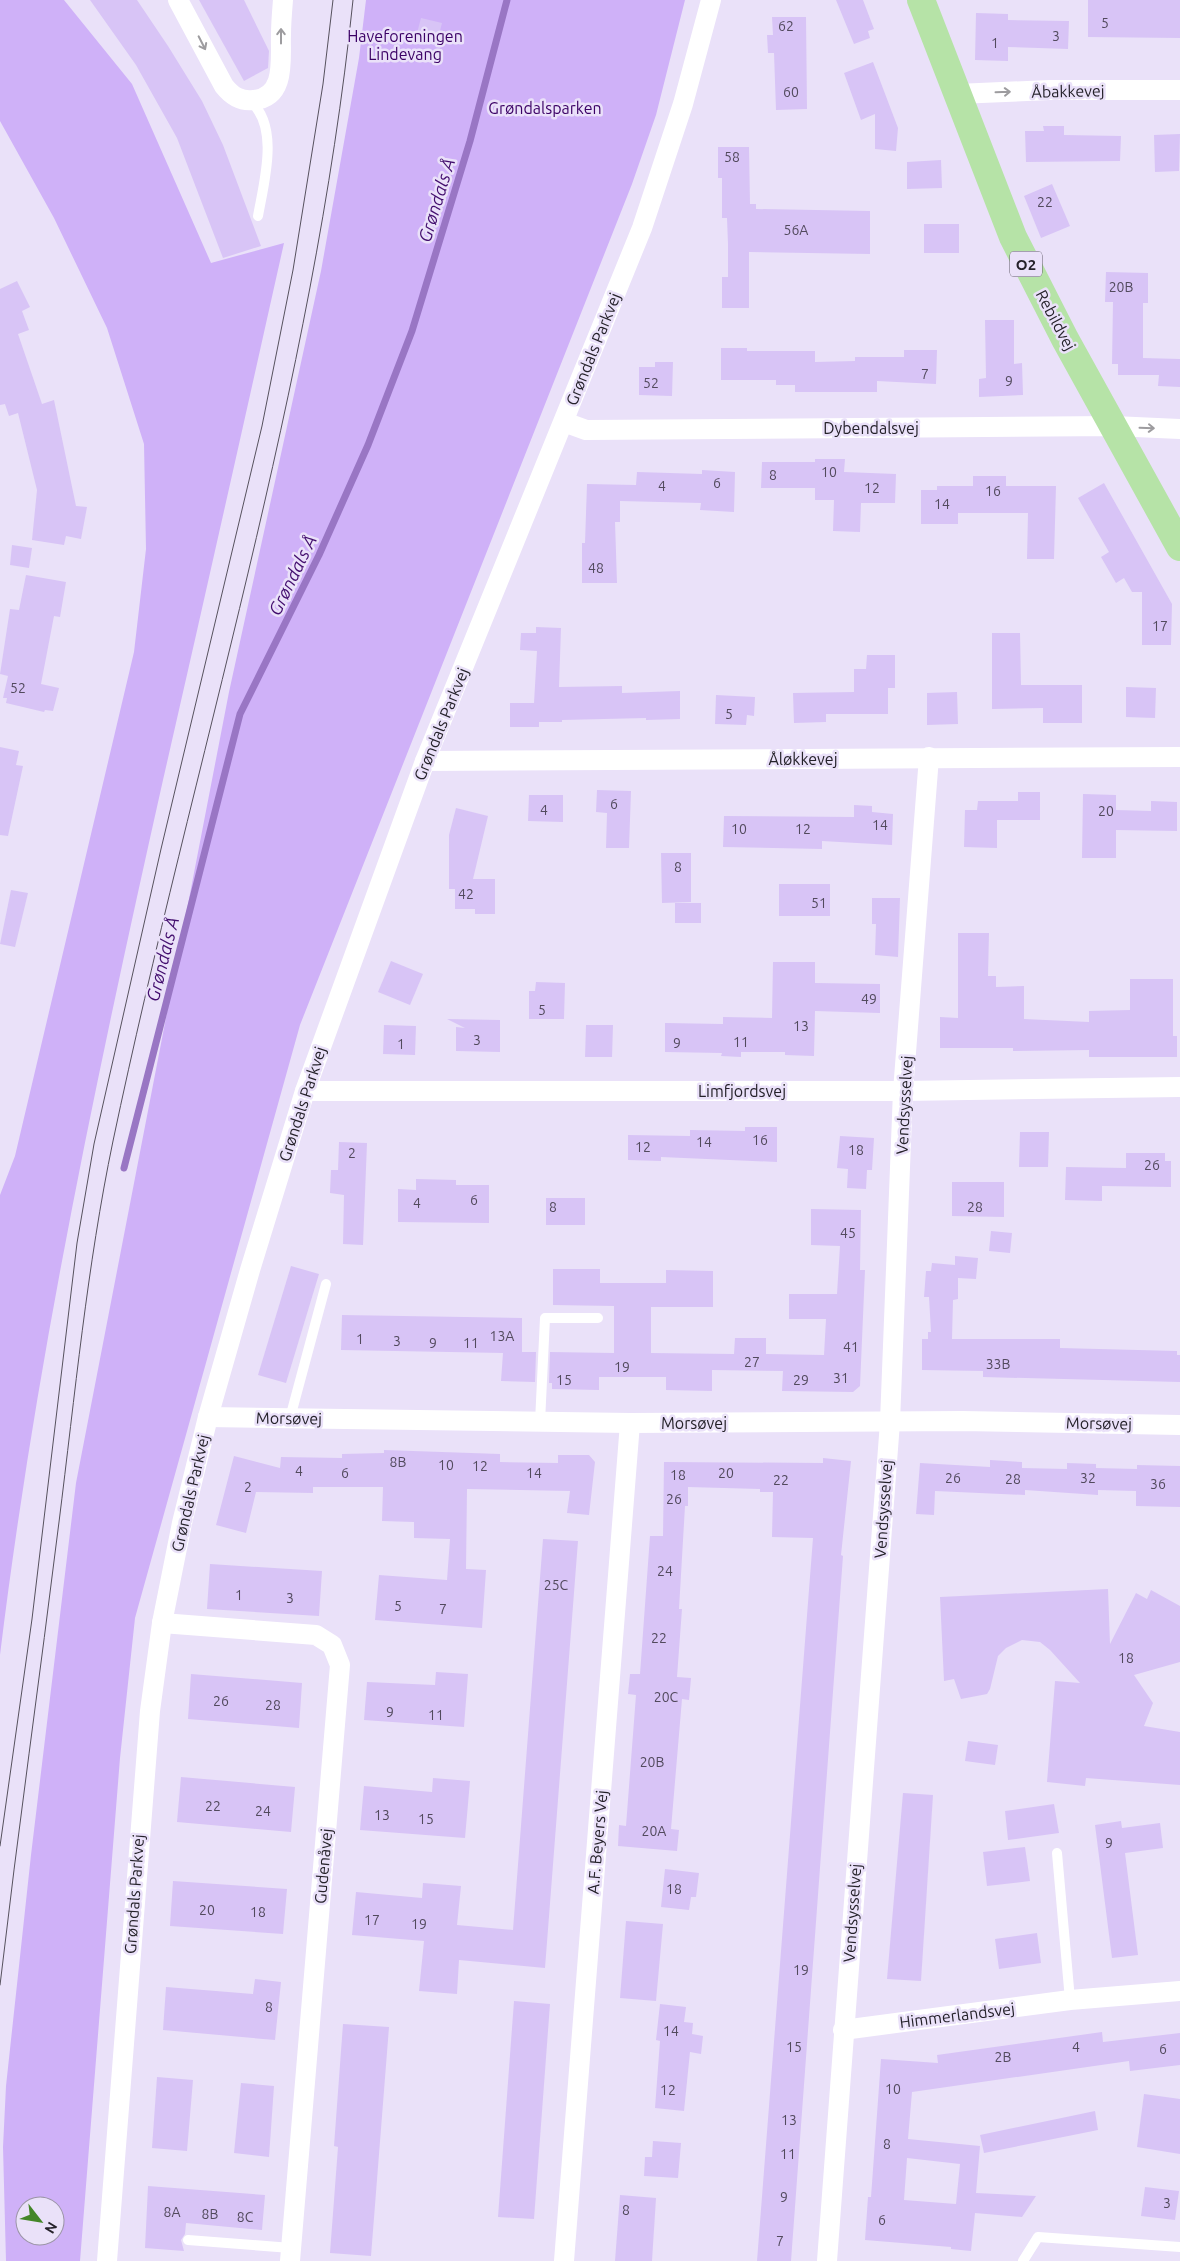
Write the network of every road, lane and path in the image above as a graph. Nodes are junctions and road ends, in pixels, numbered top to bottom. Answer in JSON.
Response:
{"nodes":[{"id":1,"x":178,"y":0,"type":"edge"},
{"id":2,"x":283,"y":0,"type":"edge"},
{"id":3,"x":711,"y":0,"type":"edge"},
{"id":4,"x":920,"y":0,"type":"edge"},
{"id":5,"x":1180,"y":90,"type":"edge"},
{"id":6,"x":957,"y":94,"type":"junction"},
{"id":7,"x":250,"y":101,"type":"junction"},
{"id":8,"x":258,"y":216,"type":"dead end"},
{"id":9,"x":564,"y":422,"type":"junction"},
{"id":10,"x":1113,"y":426,"type":"junction"},
{"id":11,"x":1180,"y":428,"type":"edge"},
{"id":12,"x":1180,"y":546,"type":"edge"},
{"id":13,"x":929,"y":758,"type":"junction"},
{"id":14,"x":1180,"y":758,"type":"edge"},
{"id":15,"x":425,"y":761,"type":"junction"},
{"id":16,"x":1180,"y":1087,"type":"edge"},
{"id":17,"x":305,"y":1091,"type":"junction"},
{"id":18,"x":903,"y":1091,"type":"junction"},
{"id":19,"x":326,"y":1284,"type":"dead end"},
{"id":20,"x":598,"y":1318,"type":"dead end"},
{"id":21,"x":208,"y":1417,"type":"junction"},
{"id":22,"x":290,"y":1418,"type":"junction"},
{"id":23,"x":540,"y":1422,"type":"junction"},
{"id":24,"x":890,"y":1422,"type":"junction"},
{"id":25,"x":630,"y":1423,"type":"junction"},
{"id":26,"x":1180,"y":1425,"type":"edge"},
{"id":27,"x":162,"y":1623,"type":"junction"},
{"id":28,"x":1056,"y":1852,"type":"dead end"},
{"id":29,"x":1180,"y":1991,"type":"edge"},
{"id":30,"x":1070,"y":2000,"type":"junction"},
{"id":31,"x":843,"y":2030,"type":"junction"},
{"id":32,"x":188,"y":2240,"type":"dead end"},
{"id":33,"x":1180,"y":2247,"type":"edge"},
{"id":34,"x":291,"y":2254,"type":"edge"},
{"id":35,"x":107,"y":2261,"type":"edge"},
{"id":36,"x":564,"y":2261,"type":"edge"},
{"id":37,"x":827,"y":2261,"type":"edge"},
{"id":38,"x":1023,"y":2261,"type":"edge"}],
"edges":[{"from":1,"to":7,"type":"street","one_way":true},
{"from":7,"to":2,"type":"street","one_way":true},
{"from":3,"to":9,"type":"street","name":"Grøndals Parkvej"},
{"from":4,"to":6,"type":"main road","name":"Rebildvej","number":"O2"},
{"from":6,"to":5,"type":"street","name":"Åbakkevej","one_way":true},
{"from":6,"to":10,"type":"main road","name":"Rebildvej","number":"O2"},
{"from":7,"to":8,"type":"lane"},
{"from":9,"to":10,"type":"street","name":"Dybendalsvej"},
{"from":9,"to":15,"type":"street","name":"Grøndals Parkvej"},
{"from":10,"to":11,"type":"street","name":"Dybendalsvej","one_way":true},
{"from":10,"to":12,"type":"main road","name":"Rebildvej","number":"O2"},
{"from":13,"to":14,"type":"street","name":"Åløkkevej"},
{"from":13,"to":15,"type":"street","name":"Åløkkevej"},
{"from":13,"to":18,"type":"street","name":"Vendsysselvej"},
{"from":15,"to":17,"type":"street","name":"Grøndals Parkvej"},
{"from":16,"to":18,"type":"street","name":"Limfjordsvej"},
{"from":17,"to":18,"type":"street","name":"Limfjordsvej"},
{"from":17,"to":21,"type":"street","name":"Grøndals Parkvej"},
{"from":18,"to":24,"type":"street","name":"Vendsysselvej"},
{"from":19,"to":22,"type":"lane"},
{"from":20,"to":23,"type":"lane"},
{"from":21,"to":22,"type":"street","name":"Morsøvej"},
{"from":21,"to":27,"type":"street","name":"Grøndals Parkvej"},
{"from":22,"to":23,"type":"street","name":"Morsøvej"},
{"from":23,"to":25,"type":"street","name":"Morsøvej"},
{"from":24,"to":25,"type":"street","name":"Morsøvej"},
{"from":24,"to":26,"type":"street","name":"Morsøvej"},
{"from":24,"to":31,"type":"street","name":"Vendsysselvej"},
{"from":25,"to":36,"type":"street","name":"A.F. Beyers Vej"},
{"from":27,"to":34,"type":"street","name":"Gudenåvej"},
{"from":27,"to":35,"type":"street","name":"Grøndals Parkvej"},
{"from":28,"to":30,"type":"lane"},
{"from":29,"to":30,"type":"street","name":"Himmerlandsvej"},
{"from":30,"to":31,"type":"street","name":"Himmerlandsvej"},
{"from":31,"to":37,"type":"street","name":"Vendsysselvej"},
{"from":32,"to":34,"type":"lane"},
{"from":33,"to":38,"type":"lane"}]}
